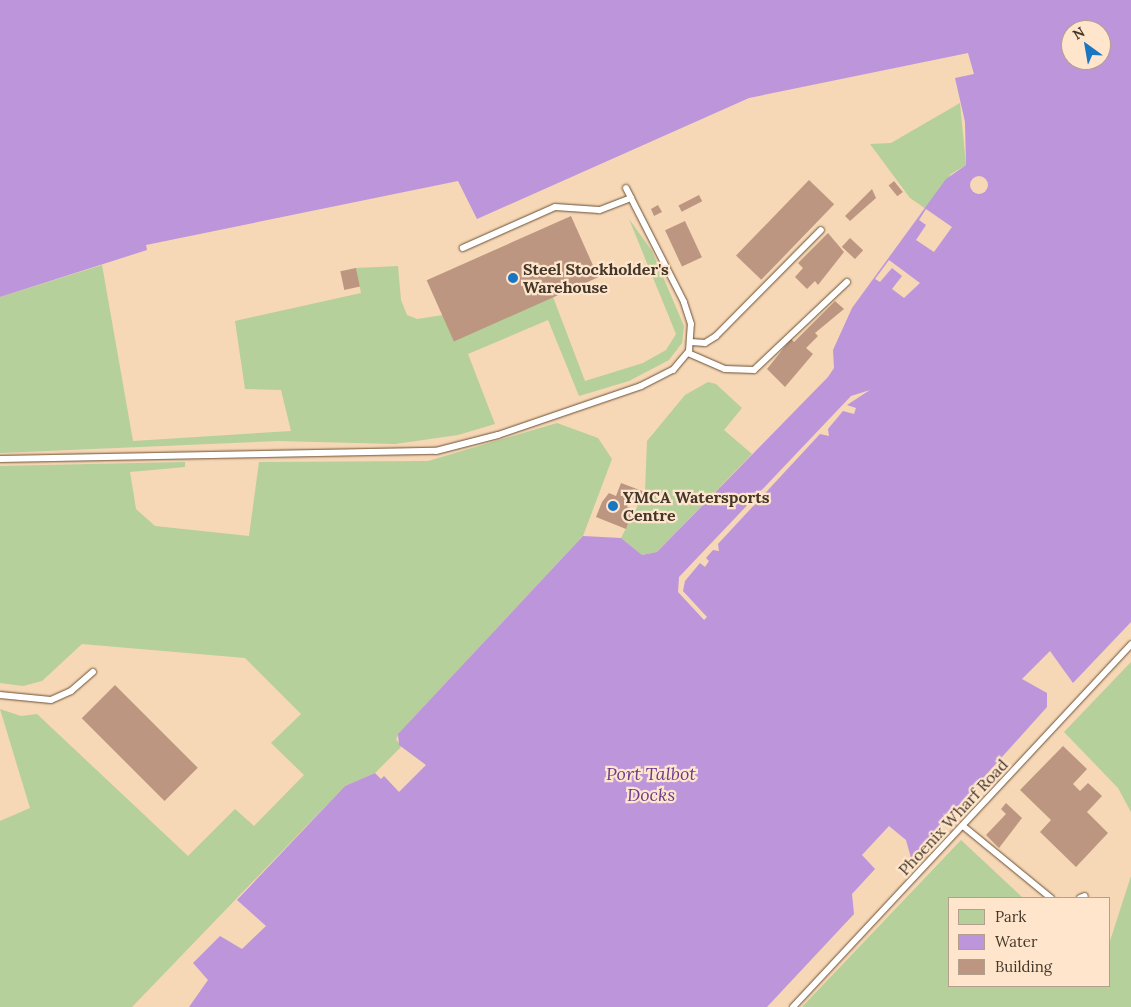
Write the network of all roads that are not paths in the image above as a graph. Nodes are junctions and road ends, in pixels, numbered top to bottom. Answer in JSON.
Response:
{"nodes":[{"id":1,"x":626,"y":188,"type":"dead end"},
{"id":2,"x":631,"y":198,"type":"junction"},
{"id":3,"x":821,"y":230,"type":"dead end"},
{"id":4,"x":463,"y":248,"type":"dead end"},
{"id":5,"x":846,"y":282,"type":"dead end"},
{"id":6,"x":691,"y":342,"type":"junction"},
{"id":7,"x":688,"y":353,"type":"junction"},
{"id":8,"x":0,"y":459,"type":"edge"},
{"id":9,"x":1131,"y":644,"type":"edge"},
{"id":10,"x":93,"y":672,"type":"dead end"},
{"id":11,"x":0,"y":695,"type":"edge"},
{"id":12,"x":963,"y":826,"type":"junction"},
{"id":13,"x":1050,"y":897,"type":"edge"},
{"id":14,"x":793,"y":1007,"type":"edge"}],
"edges":[{"from":1,"to":2,"type":"lane"},
{"from":2,"to":4,"type":"lane"},
{"from":2,"to":6,"type":"lane"},
{"from":3,"to":6,"type":"lane"},
{"from":5,"to":7,"type":"lane"},
{"from":6,"to":7,"type":"lane"},
{"from":7,"to":8,"type":"lane"},
{"from":9,"to":12,"type":"lane","name":"Phoenix Wharf Road"},
{"from":10,"to":11,"type":"lane"},
{"from":12,"to":13,"type":"lane"},
{"from":12,"to":14,"type":"lane","name":"Phoenix Wharf Road"}]}
